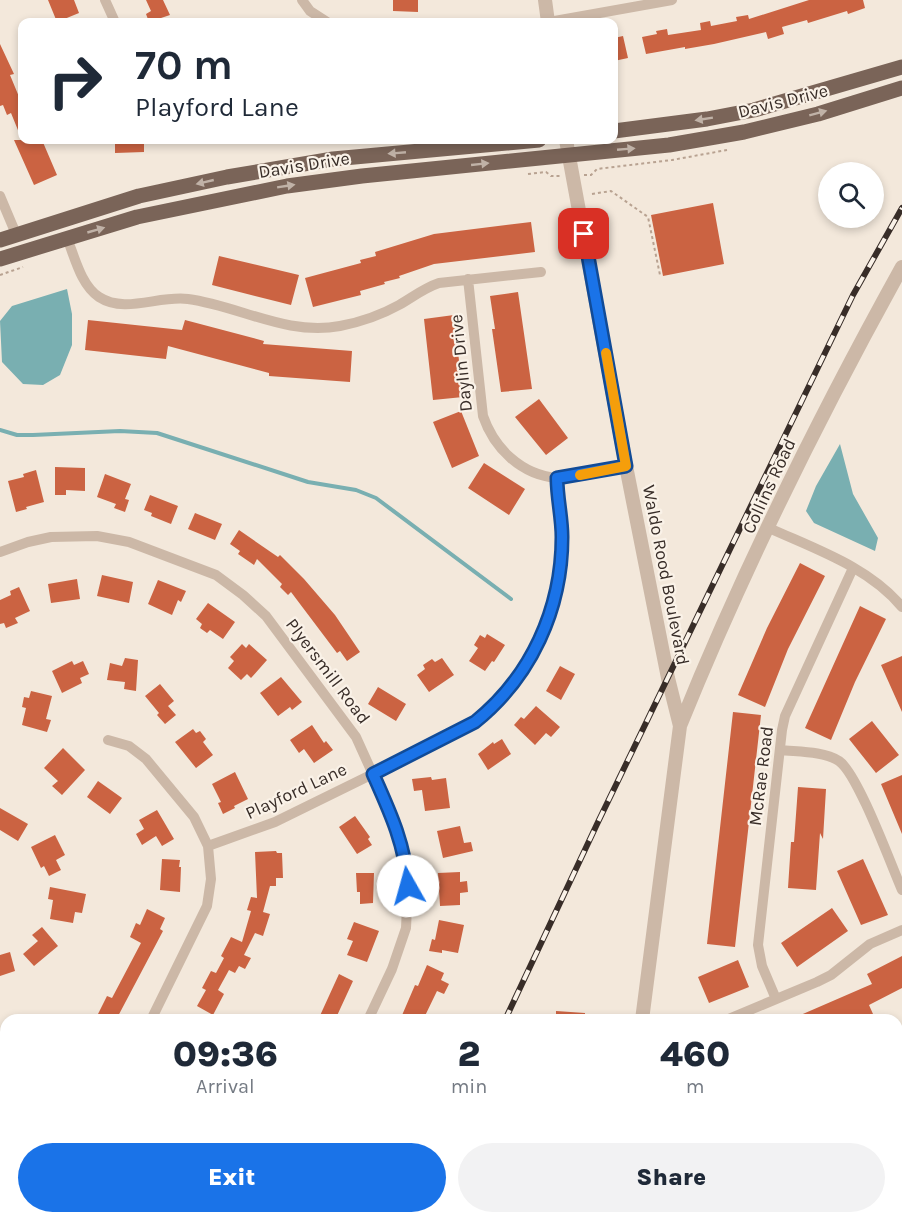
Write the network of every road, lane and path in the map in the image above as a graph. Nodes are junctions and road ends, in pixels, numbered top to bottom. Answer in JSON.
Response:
{"nodes":[{"id":1,"x":105,"y":0,"type":"edge"},
{"id":2,"x":302,"y":0,"type":"edge"},
{"id":3,"x":545,"y":0,"type":"edge"},
{"id":4,"x":672,"y":0,"type":"edge"},
{"id":5,"x":113,"y":18,"type":"edge"},
{"id":6,"x":321,"y":18,"type":"edge"},
{"id":7,"x":548,"y":18,"type":"edge"},
{"id":8,"x":571,"y":18,"type":"edge"},
{"id":9,"x":902,"y":67,"type":"edge"},
{"id":10,"x":902,"y":88,"type":"edge"},
{"id":11,"x":618,"y":130,"type":"edge"},
{"id":12,"x":496,"y":144,"type":"edge"},
{"id":13,"x":567,"y":147,"type":"edge"},
{"id":14,"x":524,"y":174,"type":"dead end"},
{"id":15,"x":551,"y":176,"type":"dead end"},
{"id":16,"x":592,"y":194,"type":"dead end"},
{"id":17,"x":0,"y":196,"type":"edge"},
{"id":18,"x":16,"y":234,"type":"junction"},
{"id":19,"x":67,"y":238,"type":"junction"},
{"id":20,"x":0,"y":240,"type":"edge"},
{"id":21,"x":0,"y":260,"type":"edge"},
{"id":22,"x":902,"y":267,"type":"edge"},
{"id":23,"x":541,"y":273,"type":"dead end"},
{"id":24,"x":660,"y":275,"type":"dead end"},
{"id":25,"x":468,"y":279,"type":"junction"},
{"id":26,"x":626,"y":466,"type":"junction"},
{"id":27,"x":557,"y":478,"type":"junction"},
{"id":28,"x":769,"y":528,"type":"junction"},
{"id":29,"x":0,"y":552,"type":"edge"},
{"id":30,"x":853,"y":568,"type":"junction"},
{"id":31,"x":902,"y":607,"type":"edge"},
{"id":32,"x":680,"y":726,"type":"junction"},
{"id":33,"x":108,"y":740,"type":"dead end"},
{"id":34,"x":780,"y":750,"type":"junction"},
{"id":35,"x":373,"y":774,"type":"junction"},
{"id":36,"x":208,"y":846,"type":"junction"},
{"id":37,"x":902,"y":890,"type":"edge"},
{"id":38,"x":902,"y":930,"type":"edge"},
{"id":39,"x":776,"y":999,"type":"junction"},
{"id":40,"x":154,"y":1014,"type":"edge"},
{"id":41,"x":371,"y":1014,"type":"edge"},
{"id":42,"x":643,"y":1014,"type":"edge"},
{"id":43,"x":740,"y":1014,"type":"edge"}],
"edges":[{"from":1,"to":5,"type":"street"},
{"from":2,"to":6,"type":"street"},
{"from":3,"to":7,"type":"street"},
{"from":4,"to":8,"type":"street"},
{"from":9,"to":11,"type":"main road","name":"Davis Drive","one_way":true},
{"from":13,"to":10,"type":"main road","name":"Davis Drive","one_way":true},
{"from":12,"to":18,"type":"main road","name":"Davis Drive","one_way":true},
{"from":19,"to":13,"type":"main road","name":"Davis Drive","one_way":true},
{"from":13,"to":26,"type":"street","name":"Waldo Rood Boulevard"},
{"from":14,"to":15,"type":"path"},
{"from":16,"to":24,"type":"path"},
{"from":17,"to":18,"type":"street"},
{"from":18,"to":20,"type":"main road","name":"Davis Drive"},
{"from":19,"to":21,"type":"main road","name":"Davis Drive"},
{"from":19,"to":25,"type":"street"},
{"from":22,"to":28,"type":"street","name":"Collins Road"},
{"from":23,"to":25,"type":"street"},
{"from":25,"to":27,"type":"street","name":"Daylin Drive"},
{"from":26,"to":27,"type":"street","name":"Daylin Drive"},
{"from":26,"to":32,"type":"street","name":"Waldo Rood Boulevard"},
{"from":27,"to":35,"type":"street","name":"Playford Lane"},
{"from":28,"to":30,"type":"street"},
{"from":28,"to":32,"type":"street","name":"Collins Road"},
{"from":29,"to":35,"type":"street","name":"Plyersmill Road"},
{"from":30,"to":31,"type":"street"},
{"from":30,"to":34,"type":"street","name":"McRae Road"},
{"from":32,"to":42,"type":"street","name":"Waldo Rood Boulevard"},
{"from":33,"to":36,"type":"street"},
{"from":34,"to":37,"type":"street"},
{"from":34,"to":39,"type":"street","name":"McRae Road"},
{"from":35,"to":36,"type":"street","name":"Playford Lane"},
{"from":35,"to":41,"type":"street","name":"Plyersmill Road"},
{"from":36,"to":40,"type":"street"},
{"from":38,"to":39,"type":"street"},
{"from":39,"to":43,"type":"street"}]}
